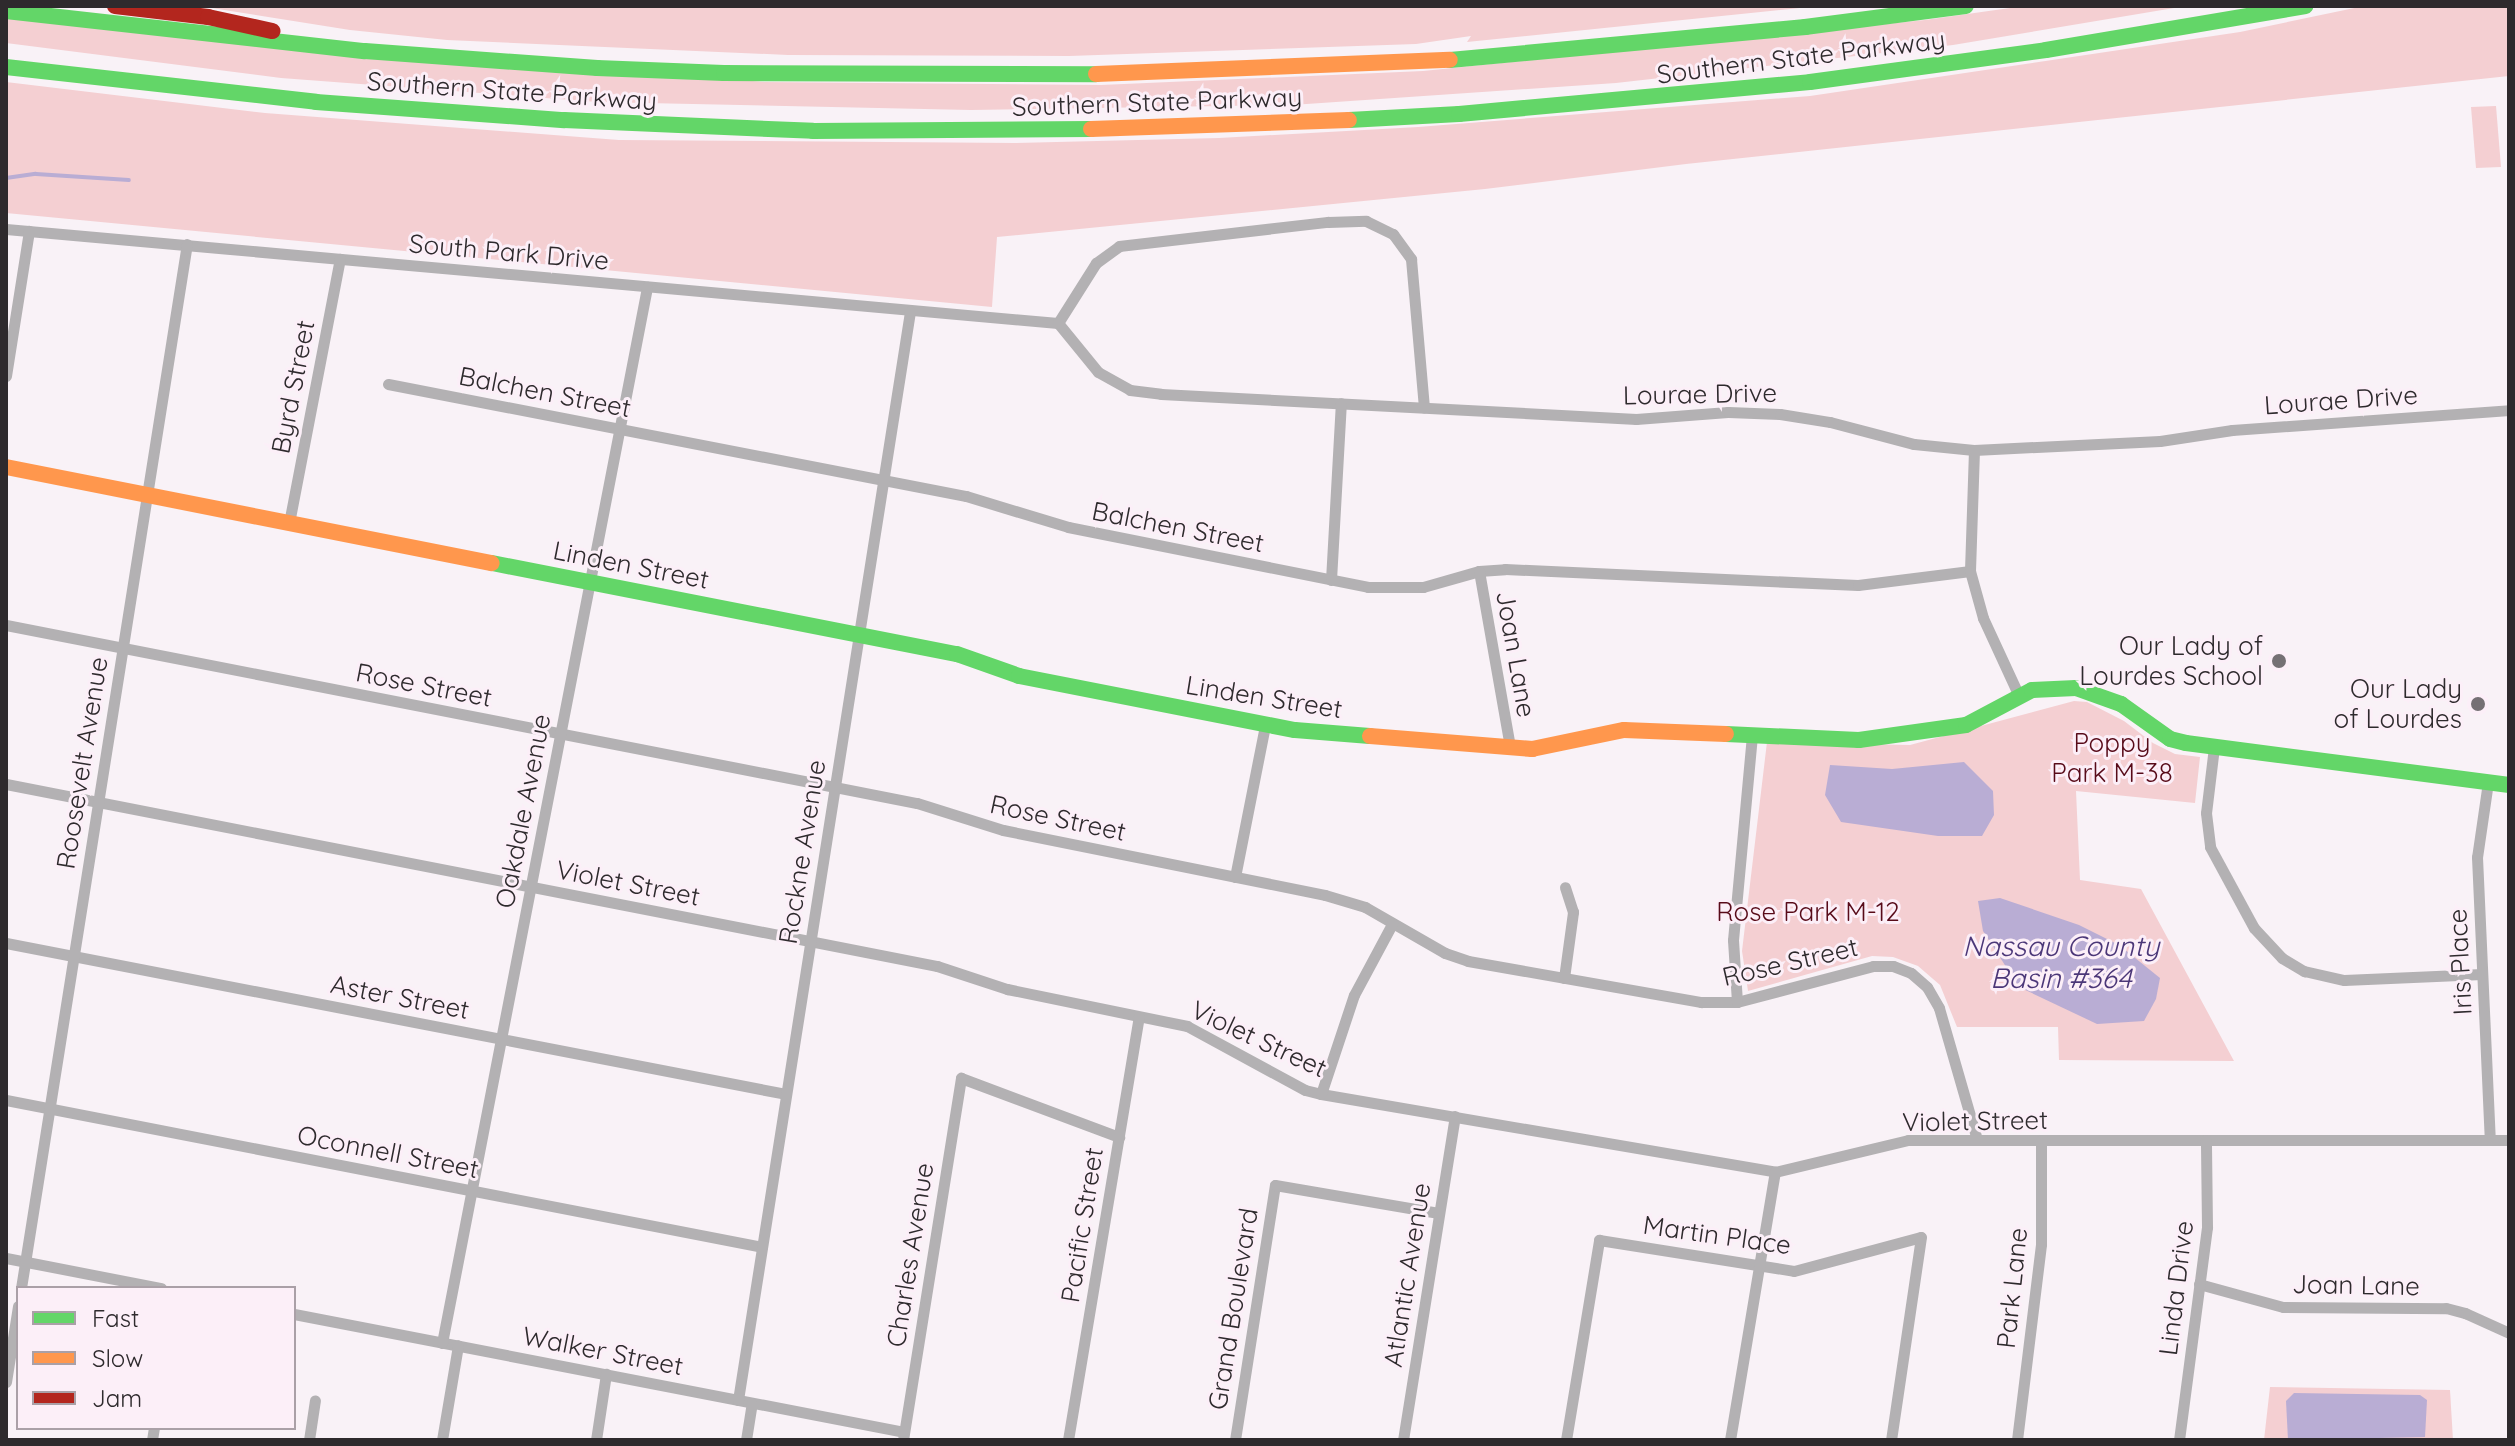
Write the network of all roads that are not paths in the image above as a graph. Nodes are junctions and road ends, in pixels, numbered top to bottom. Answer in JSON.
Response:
{"nodes":[{"id":1,"x":115,"y":6,"type":"edge"},
{"id":2,"x":1966,"y":6,"type":"edge"},
{"id":3,"x":2305,"y":6,"type":"edge"},
{"id":4,"x":6,"y":11,"type":"edge"},
{"id":5,"x":365,"y":51,"type":"junction"},
{"id":6,"x":6,"y":67,"type":"edge"},
{"id":7,"x":6,"y":229,"type":"edge"},
{"id":8,"x":29,"y":231,"type":"junction"},
{"id":9,"x":187,"y":244,"type":"junction"},
{"id":10,"x":340,"y":259,"type":"junction"},
{"id":11,"x":647,"y":287,"type":"junction"},
{"id":12,"x":910,"y":311,"type":"junction"},
{"id":13,"x":1058,"y":323,"type":"junction"},
{"id":14,"x":6,"y":376,"type":"edge"},
{"id":15,"x":388,"y":384,"type":"dead end"},
{"id":16,"x":1341,"y":403,"type":"junction"},
{"id":17,"x":1424,"y":407,"type":"junction"},
{"id":18,"x":2509,"y":410,"type":"edge"},
{"id":19,"x":620,"y":429,"type":"junction"},
{"id":20,"x":1974,"y":450,"type":"junction"},
{"id":21,"x":6,"y":467,"type":"edge"},
{"id":22,"x":883,"y":480,"type":"junction"},
{"id":23,"x":147,"y":495,"type":"junction"},
{"id":24,"x":289,"y":523,"type":"junction"},
{"id":25,"x":1479,"y":571,"type":"junction"},
{"id":26,"x":1970,"y":571,"type":"junction"},
{"id":27,"x":1331,"y":580,"type":"junction"},
{"id":28,"x":590,"y":582,"type":"junction"},
{"id":29,"x":6,"y":625,"type":"edge"},
{"id":30,"x":859,"y":634,"type":"junction"},
{"id":31,"x":123,"y":648,"type":"junction"},
{"id":32,"x":2019,"y":696,"type":"junction"},
{"id":33,"x":1265,"y":725,"type":"junction"},
{"id":34,"x":561,"y":734,"type":"junction"},
{"id":35,"x":1752,"y":736,"type":"junction"},
{"id":36,"x":1510,"y":746,"type":"junction"},
{"id":37,"x":2214,"y":747,"type":"junction"},
{"id":38,"x":2488,"y":782,"type":"junction"},
{"id":39,"x":6,"y":784,"type":"edge"},
{"id":40,"x":2509,"y":785,"type":"edge"},
{"id":41,"x":834,"y":787,"type":"junction"},
{"id":42,"x":98,"y":802,"type":"junction"},
{"id":43,"x":1235,"y":877,"type":"junction"},
{"id":44,"x":531,"y":886,"type":"junction"},
{"id":45,"x":1565,"y":887,"type":"dead end"},
{"id":46,"x":1392,"y":924,"type":"junction"},
{"id":47,"x":810,"y":941,"type":"junction"},
{"id":48,"x":6,"y":943,"type":"edge"},
{"id":49,"x":74,"y":956,"type":"junction"},
{"id":50,"x":2482,"y":974,"type":"junction"},
{"id":51,"x":1564,"y":978,"type":"junction"},
{"id":52,"x":1737,"y":1002,"type":"junction"},
{"id":53,"x":1139,"y":1017,"type":"junction"},
{"id":54,"x":501,"y":1039,"type":"junction"},
{"id":55,"x":786,"y":1094,"type":"junction"},
{"id":56,"x":1321,"y":1094,"type":"junction"},
{"id":57,"x":6,"y":1100,"type":"edge"},
{"id":58,"x":50,"y":1108,"type":"junction"},
{"id":59,"x":1455,"y":1116,"type":"junction"},
{"id":60,"x":1119,"y":1137,"type":"junction"},
{"id":61,"x":1977,"y":1140,"type":"junction"},
{"id":62,"x":2041,"y":1140,"type":"junction"},
{"id":63,"x":2206,"y":1140,"type":"junction"},
{"id":64,"x":2490,"y":1140,"type":"junction"},
{"id":65,"x":2509,"y":1140,"type":"edge"},
{"id":66,"x":1775,"y":1172,"type":"junction"},
{"id":67,"x":471,"y":1190,"type":"junction"},
{"id":68,"x":1439,"y":1213,"type":"junction"},
{"id":69,"x":762,"y":1247,"type":"junction"},
{"id":70,"x":6,"y":1258,"type":"edge"},
{"id":71,"x":25,"y":1262,"type":"junction"},
{"id":72,"x":1758,"y":1265,"type":"junction"},
{"id":73,"x":2199,"y":1284,"type":"junction"},
{"id":74,"x":21,"y":1286,"type":"edge"},
{"id":75,"x":151,"y":1286,"type":"edge"},
{"id":76,"x":296,"y":1314,"type":"edge"},
{"id":77,"x":16,"y":1319,"type":"edge"},
{"id":78,"x":2509,"y":1333,"type":"edge"},
{"id":79,"x":442,"y":1343,"type":"junction"},
{"id":80,"x":458,"y":1345,"type":"junction"},
{"id":81,"x":606,"y":1374,"type":"junction"},
{"id":82,"x":6,"y":1382,"type":"edge"},
{"id":83,"x":315,"y":1400,"type":"dead end"},
{"id":84,"x":738,"y":1400,"type":"junction"},
{"id":85,"x":752,"y":1403,"type":"junction"},
{"id":86,"x":904,"y":1436,"type":"edge"},
{"id":87,"x":309,"y":1440,"type":"edge"},
{"id":88,"x":442,"y":1440,"type":"edge"},
{"id":89,"x":596,"y":1440,"type":"edge"},
{"id":90,"x":746,"y":1440,"type":"edge"},
{"id":91,"x":1068,"y":1440,"type":"edge"},
{"id":92,"x":1235,"y":1440,"type":"edge"},
{"id":93,"x":1403,"y":1440,"type":"edge"},
{"id":94,"x":1566,"y":1440,"type":"edge"},
{"id":95,"x":1730,"y":1440,"type":"edge"},
{"id":96,"x":1891,"y":1440,"type":"edge"},
{"id":97,"x":2017,"y":1440,"type":"edge"},
{"id":98,"x":2179,"y":1440,"type":"edge"}],
"edges":[{"from":1,"to":5,"type":"main road"},
{"from":2,"to":5,"type":"main road","name":"Southern State Parkway"},
{"from":3,"to":6,"type":"main road","name":"Southern State Parkway"},
{"from":4,"to":5,"type":"main road","name":"Southern State Parkway"},
{"from":7,"to":8,"type":"street","name":"South Park Drive"},
{"from":8,"to":9,"type":"street","name":"South Park Drive"},
{"from":8,"to":14,"type":"street"},
{"from":9,"to":10,"type":"street","name":"South Park Drive"},
{"from":9,"to":23,"type":"street","name":"Roosevelt Avenue"},
{"from":10,"to":11,"type":"street","name":"South Park Drive"},
{"from":10,"to":24,"type":"street","name":"Byrd Street"},
{"from":11,"to":12,"type":"street","name":"South Park Drive"},
{"from":11,"to":19,"type":"street","name":"Oakdale Avenue"},
{"from":12,"to":13,"type":"street","name":"South Park Drive"},
{"from":12,"to":22,"type":"street","name":"Rockne Avenue"},
{"from":13,"to":16,"type":"street","name":"Lourae Drive"},
{"from":13,"to":17,"type":"street"},
{"from":15,"to":19,"type":"street","name":"Balchen Street"},
{"from":16,"to":17,"type":"street","name":"Lourae Drive"},
{"from":16,"to":27,"type":"street"},
{"from":17,"to":20,"type":"street","name":"Lourae Drive"},
{"from":18,"to":20,"type":"street","name":"Lourae Drive"},
{"from":19,"to":22,"type":"street","name":"Balchen Street"},
{"from":19,"to":28,"type":"street","name":"Oakdale Avenue"},
{"from":20,"to":26,"type":"street"},
{"from":21,"to":23,"type":"main road","name":"Linden Street"},
{"from":22,"to":27,"type":"street","name":"Balchen Street"},
{"from":22,"to":30,"type":"street","name":"Rockne Avenue"},
{"from":23,"to":24,"type":"main road","name":"Linden Street"},
{"from":23,"to":31,"type":"street","name":"Roosevelt Avenue"},
{"from":24,"to":28,"type":"main road","name":"Linden Street"},
{"from":25,"to":26,"type":"street","name":"Balchen Street"},
{"from":25,"to":27,"type":"street","name":"Balchen Street"},
{"from":25,"to":36,"type":"street","name":"Joan Lane"},
{"from":26,"to":32,"type":"street"},
{"from":28,"to":30,"type":"main road","name":"Linden Street"},
{"from":28,"to":34,"type":"street","name":"Oakdale Avenue"},
{"from":29,"to":31,"type":"street","name":"Rose Street"},
{"from":30,"to":33,"type":"main road","name":"Linden Street"},
{"from":30,"to":41,"type":"street","name":"Rockne Avenue"},
{"from":31,"to":34,"type":"street","name":"Rose Street"},
{"from":31,"to":42,"type":"street","name":"Roosevelt Avenue"},
{"from":32,"to":35,"type":"main road","name":"Linden Street"},
{"from":32,"to":37,"type":"main road","name":"Linden Street"},
{"from":33,"to":36,"type":"main road","name":"Linden Street"},
{"from":33,"to":43,"type":"street"},
{"from":34,"to":41,"type":"street","name":"Rose Street"},
{"from":34,"to":44,"type":"street","name":"Oakdale Avenue"},
{"from":35,"to":36,"type":"main road","name":"Linden Street"},
{"from":35,"to":52,"type":"street"},
{"from":37,"to":38,"type":"main road","name":"Linden Street"},
{"from":37,"to":50,"type":"street"},
{"from":38,"to":40,"type":"main road","name":"Linden Street"},
{"from":38,"to":50,"type":"street","name":"Iris Place"},
{"from":39,"to":42,"type":"street","name":"Violet Street"},
{"from":41,"to":43,"type":"street","name":"Rose Street"},
{"from":41,"to":47,"type":"street","name":"Rockne Avenue"},
{"from":42,"to":44,"type":"street","name":"Violet Street"},
{"from":42,"to":49,"type":"street","name":"Roosevelt Avenue"},
{"from":43,"to":46,"type":"street","name":"Rose Street"},
{"from":44,"to":47,"type":"street","name":"Violet Street"},
{"from":44,"to":54,"type":"street","name":"Oakdale Avenue"},
{"from":45,"to":51,"type":"street"},
{"from":46,"to":51,"type":"street","name":"Rose Street"},
{"from":46,"to":56,"type":"street"},
{"from":47,"to":53,"type":"street","name":"Violet Street"},
{"from":47,"to":55,"type":"street","name":"Rockne Avenue"},
{"from":48,"to":49,"type":"street","name":"Aster Street"},
{"from":49,"to":54,"type":"street","name":"Aster Street"},
{"from":49,"to":58,"type":"street","name":"Roosevelt Avenue"},
{"from":50,"to":64,"type":"street","name":"Iris Place"},
{"from":51,"to":52,"type":"street","name":"Rose Street"},
{"from":52,"to":61,"type":"street","name":"Rose Street"},
{"from":53,"to":56,"type":"street","name":"Violet Street"},
{"from":53,"to":60,"type":"street","name":"Pacific Street"},
{"from":54,"to":55,"type":"street","name":"Aster Street"},
{"from":54,"to":67,"type":"street","name":"Oakdale Avenue"},
{"from":55,"to":69,"type":"street","name":"Rockne Avenue"},
{"from":56,"to":59,"type":"street","name":"Violet Street"},
{"from":57,"to":58,"type":"street","name":"Oconnell Street"},
{"from":58,"to":67,"type":"street","name":"Oconnell Street"},
{"from":58,"to":71,"type":"street","name":"Roosevelt Avenue"},
{"from":59,"to":66,"type":"street","name":"Violet Street"},
{"from":59,"to":68,"type":"street","name":"Atlantic Avenue"},
{"from":60,"to":86,"type":"street","name":"Charles Avenue"},
{"from":60,"to":91,"type":"street","name":"Pacific Street"},
{"from":61,"to":62,"type":"street","name":"Violet Street"},
{"from":61,"to":66,"type":"street","name":"Violet Street"},
{"from":62,"to":63,"type":"street","name":"Violet Street"},
{"from":62,"to":97,"type":"street","name":"Park Lane"},
{"from":63,"to":64,"type":"street","name":"Violet Street"},
{"from":63,"to":73,"type":"street","name":"Linda Drive"},
{"from":64,"to":65,"type":"street","name":"Violet Street"},
{"from":66,"to":72,"type":"street"},
{"from":67,"to":69,"type":"street","name":"Oconnell Street"},
{"from":67,"to":79,"type":"street","name":"Oakdale Avenue"},
{"from":68,"to":92,"type":"street","name":"Grand Boulevard"},
{"from":68,"to":93,"type":"street","name":"Atlantic Avenue"},
{"from":69,"to":84,"type":"street","name":"Rockne Avenue"},
{"from":70,"to":71,"type":"street"},
{"from":71,"to":74,"type":"street","name":"Roosevelt Avenue"},
{"from":71,"to":75,"type":"street"},
{"from":72,"to":94,"type":"street","name":"Martin Place"},
{"from":72,"to":95,"type":"street"},
{"from":72,"to":96,"type":"street","name":"Martin Place"},
{"from":73,"to":78,"type":"street","name":"Joan Lane"},
{"from":73,"to":98,"type":"street","name":"Linda Drive"},
{"from":76,"to":79,"type":"street","name":"Walker Street"},
{"from":77,"to":82,"type":"street"},
{"from":79,"to":80,"type":"street","name":"Walker Street"},
{"from":80,"to":81,"type":"street","name":"Walker Street"},
{"from":80,"to":88,"type":"street"},
{"from":81,"to":84,"type":"street","name":"Walker Street"},
{"from":81,"to":89,"type":"street"},
{"from":83,"to":87,"type":"street"},
{"from":84,"to":85,"type":"street","name":"Walker Street"},
{"from":85,"to":86,"type":"street","name":"Walker Street"},
{"from":85,"to":90,"type":"street"}]}
